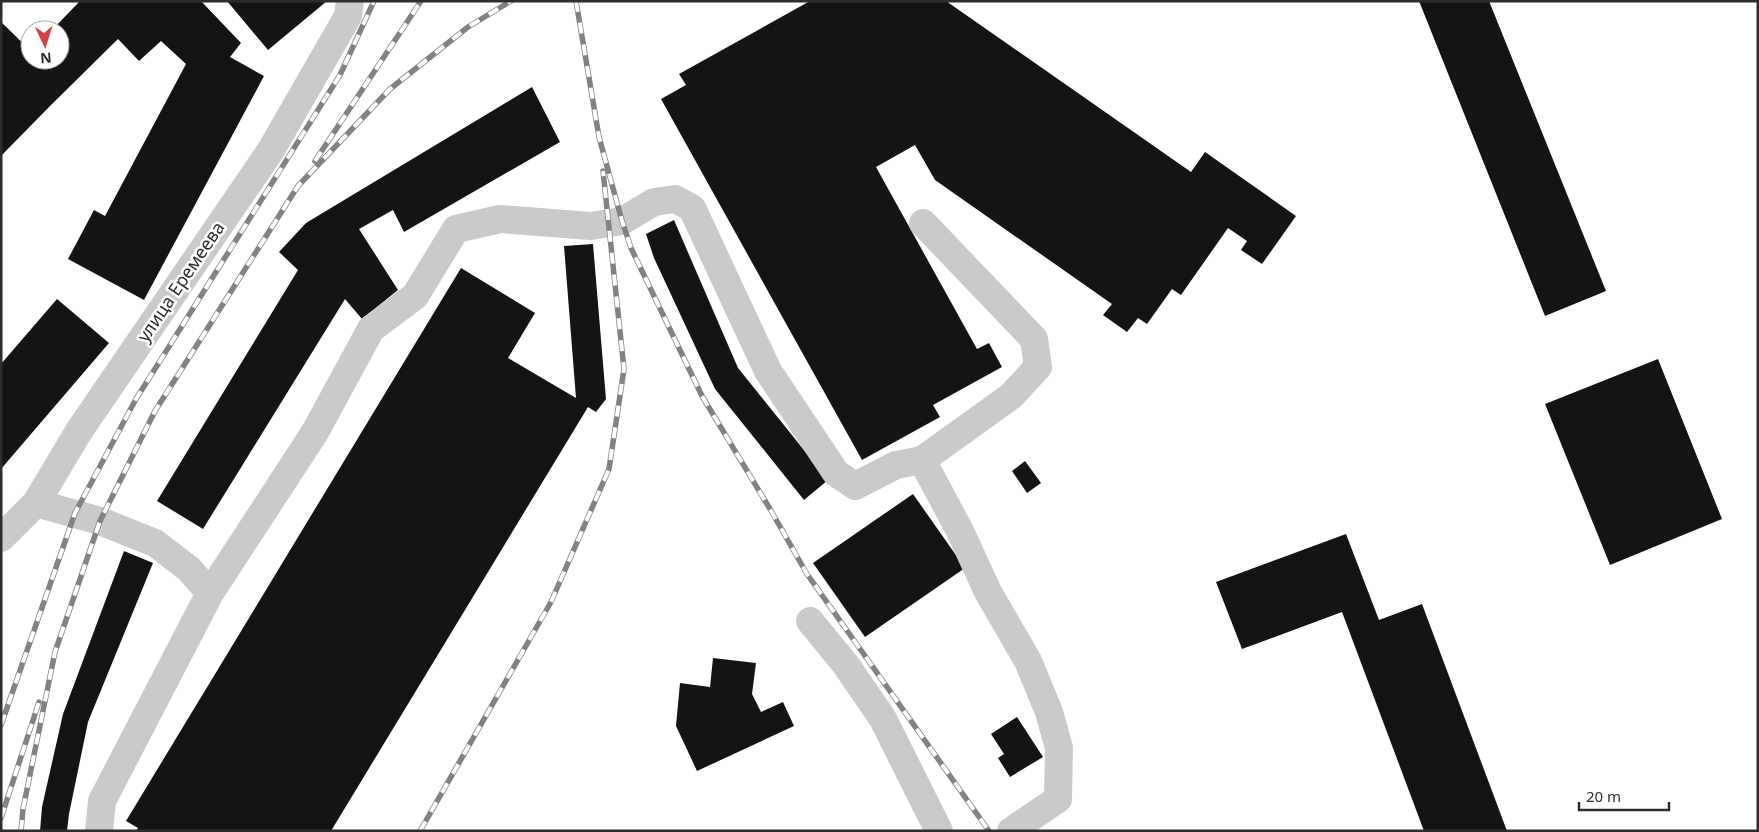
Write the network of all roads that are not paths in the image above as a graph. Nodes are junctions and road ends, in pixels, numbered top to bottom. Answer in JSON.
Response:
{"nodes":[{"id":1,"x":349,"y":9,"type":"edge"},
{"id":2,"x":923,"y":223,"type":"dead end"},
{"id":3,"x":922,"y":460,"type":"junction"},
{"id":4,"x":36,"y":503,"type":"junction"},
{"id":5,"x":1,"y":538,"type":"edge"},
{"id":6,"x":210,"y":592,"type":"junction"},
{"id":7,"x":810,"y":621,"type":"dead end"},
{"id":8,"x":99,"y":831,"type":"edge"},
{"id":9,"x":939,"y":831,"type":"edge"},
{"id":10,"x":1011,"y":831,"type":"edge"}],
"edges":[{"from":1,"to":4,"type":"street","name":"улица Еремеева"},
{"from":2,"to":3,"type":"street"},
{"from":3,"to":6,"type":"street"},
{"from":3,"to":10,"type":"street"},
{"from":4,"to":5,"type":"street","name":"улица Еремеева"},
{"from":4,"to":6,"type":"street"},
{"from":6,"to":8,"type":"street"},
{"from":7,"to":9,"type":"street"}]}
